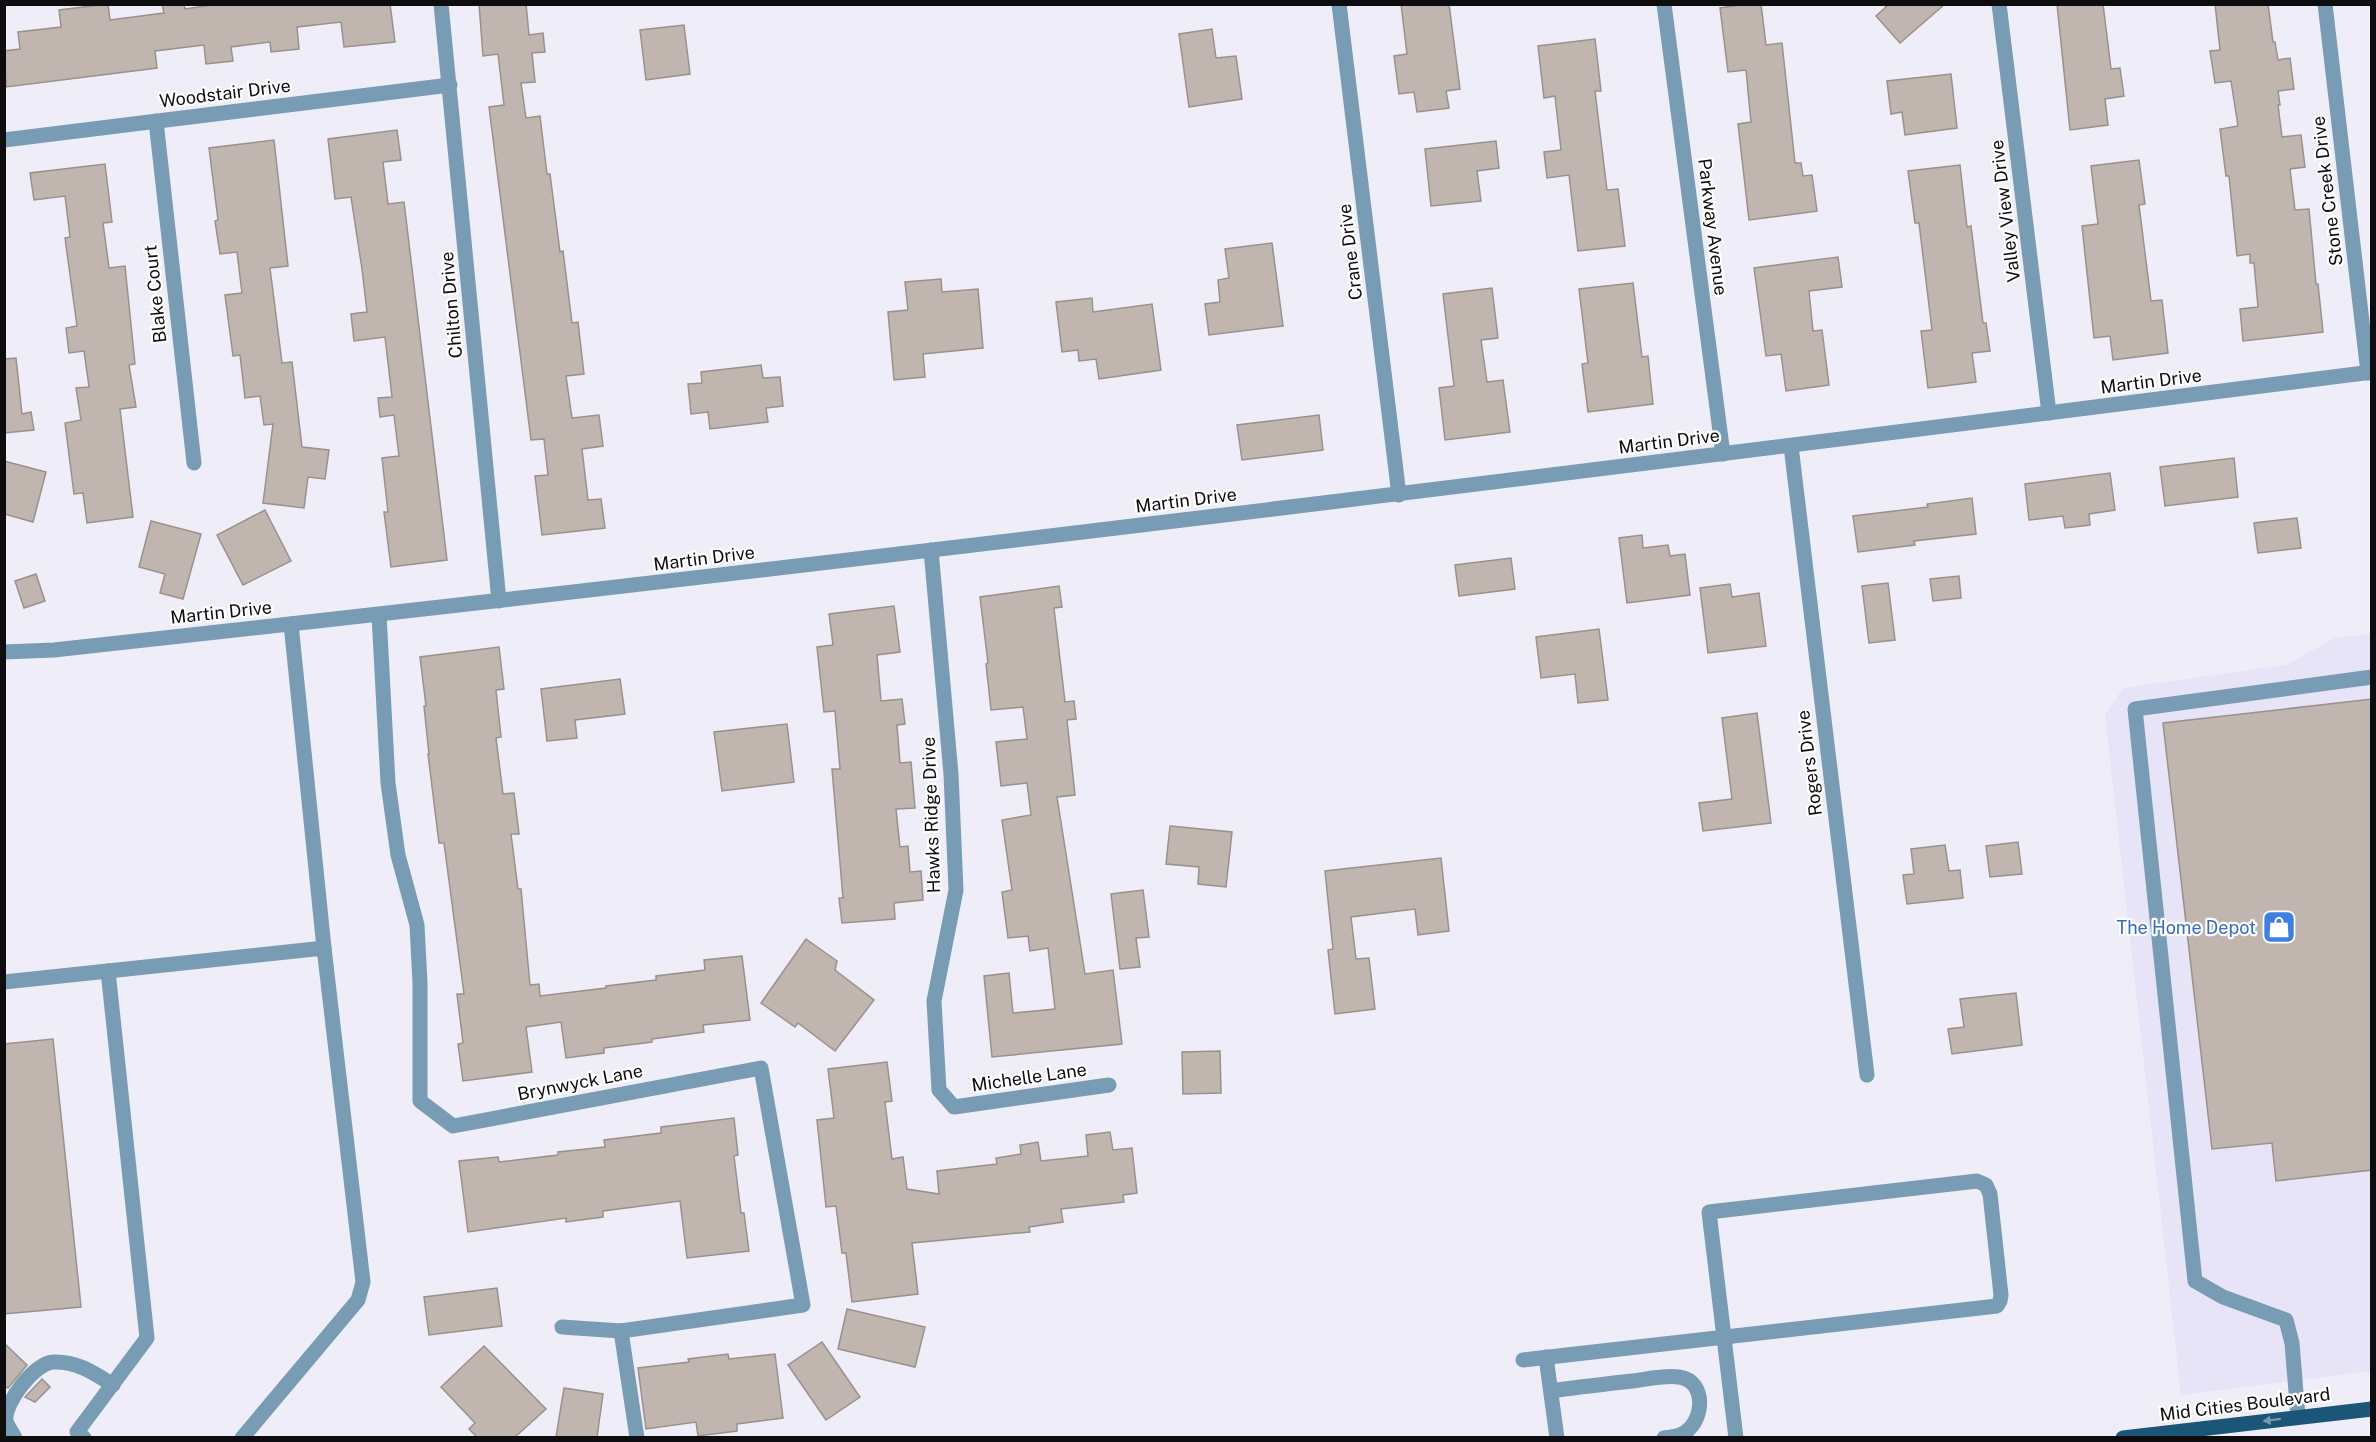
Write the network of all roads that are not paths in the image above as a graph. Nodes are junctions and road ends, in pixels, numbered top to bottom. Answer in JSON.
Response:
{"nodes":[{"id":1,"x":441,"y":4,"type":"edge"},
{"id":2,"x":1339,"y":4,"type":"edge"},
{"id":3,"x":1664,"y":4,"type":"edge"},
{"id":4,"x":1999,"y":4,"type":"edge"},
{"id":5,"x":2325,"y":4,"type":"edge"},
{"id":6,"x":450,"y":85,"type":"junction"},
{"id":7,"x":156,"y":122,"type":"junction"},
{"id":8,"x":4,"y":140,"type":"edge"},
{"id":9,"x":2370,"y":373,"type":"edge"},
{"id":10,"x":2049,"y":413,"type":"junction"},
{"id":11,"x":1791,"y":446,"type":"junction"},
{"id":12,"x":1723,"y":454,"type":"junction"},
{"id":13,"x":194,"y":463,"type":"dead end"},
{"id":14,"x":1399,"y":495,"type":"junction"},
{"id":15,"x":931,"y":550,"type":"junction"},
{"id":16,"x":499,"y":601,"type":"junction"},
{"id":17,"x":379,"y":615,"type":"junction"},
{"id":18,"x":291,"y":624,"type":"junction"},
{"id":19,"x":4,"y":652,"type":"edge"},
{"id":20,"x":2372,"y":677,"type":"edge"},
{"id":21,"x":324,"y":948,"type":"junction"},
{"id":22,"x":108,"y":971,"type":"junction"},
{"id":23,"x":4,"y":982,"type":"edge"},
{"id":24,"x":1867,"y":1075,"type":"dead end"},
{"id":25,"x":1109,"y":1085,"type":"dead end"},
{"id":26,"x":954,"y":1107,"type":"joint"},
{"id":27,"x":562,"y":1328,"type":"dead end"},
{"id":28,"x":621,"y":1331,"type":"junction"},
{"id":29,"x":1724,"y":1336,"type":"junction"},
{"id":30,"x":1546,"y":1358,"type":"junction"},
{"id":31,"x":1523,"y":1360,"type":"dead end"},
{"id":32,"x":113,"y":1385,"type":"junction"},
{"id":33,"x":1551,"y":1391,"type":"junction"},
{"id":34,"x":2372,"y":1409,"type":"edge"},
{"id":35,"x":2298,"y":1417,"type":"junction"},
{"id":36,"x":78,"y":1436,"type":"edge"},
{"id":37,"x":15,"y":1437,"type":"edge"},
{"id":38,"x":242,"y":1437,"type":"edge"},
{"id":39,"x":637,"y":1437,"type":"edge"},
{"id":40,"x":1557,"y":1437,"type":"edge"},
{"id":41,"x":1664,"y":1437,"type":"edge"},
{"id":42,"x":1736,"y":1437,"type":"edge"},
{"id":43,"x":2123,"y":1437,"type":"edge"}],
"edges":[{"from":1,"to":6,"type":"street","name":"Chilton Drive"},
{"from":2,"to":14,"type":"street","name":"Crane Drive"},
{"from":3,"to":12,"type":"street","name":"Parkway Avenue"},
{"from":4,"to":10,"type":"street","name":"Valley View Drive"},
{"from":5,"to":9,"type":"street","name":"Stone Creek Drive"},
{"from":6,"to":7,"type":"street","name":"Woodstair Drive"},
{"from":6,"to":16,"type":"street","name":"Chilton Drive"},
{"from":7,"to":8,"type":"street","name":"Woodstair Drive"},
{"from":7,"to":13,"type":"street","name":"Blake Court"},
{"from":9,"to":10,"type":"street","name":"Martin Drive"},
{"from":10,"to":11,"type":"street","name":"Martin Drive"},
{"from":11,"to":12,"type":"street","name":"Martin Drive"},
{"from":11,"to":24,"type":"street","name":"Rogers Drive"},
{"from":12,"to":14,"type":"street","name":"Martin Drive"},
{"from":14,"to":15,"type":"street","name":"Martin Drive"},
{"from":15,"to":16,"type":"street","name":"Martin Drive"},
{"from":15,"to":26,"type":"street","name":"Hawks Ridge Drive"},
{"from":16,"to":17,"type":"street","name":"Martin Drive"},
{"from":17,"to":18,"type":"street","name":"Martin Drive"},
{"from":17,"to":28,"type":"street","name":"Brynwyck Lane"},
{"from":18,"to":19,"type":"street","name":"Martin Drive"},
{"from":18,"to":21,"type":"street"},
{"from":20,"to":35,"type":"street"},
{"from":21,"to":22,"type":"street"},
{"from":21,"to":38,"type":"street"},
{"from":22,"to":23,"type":"street"},
{"from":22,"to":32,"type":"street"},
{"from":25,"to":26,"type":"street","name":"Michelle Lane"},
{"from":27,"to":28,"type":"street","name":"Brynwyck Lane"},
{"from":28,"to":39,"type":"street"},
{"from":29,"to":29,"type":"street"},
{"from":29,"to":30,"type":"street"},
{"from":29,"to":42,"type":"street"},
{"from":30,"to":31,"type":"street"},
{"from":30,"to":33,"type":"street"},
{"from":32,"to":36,"type":"street"},
{"from":32,"to":37,"type":"street"},
{"from":33,"to":40,"type":"street"},
{"from":33,"to":41,"type":"street"},
{"from":34,"to":35,"type":"main road","name":"Mid Cities Boulevard"},
{"from":35,"to":43,"type":"main road","name":"Mid Cities Boulevard","one_way":true}]}
